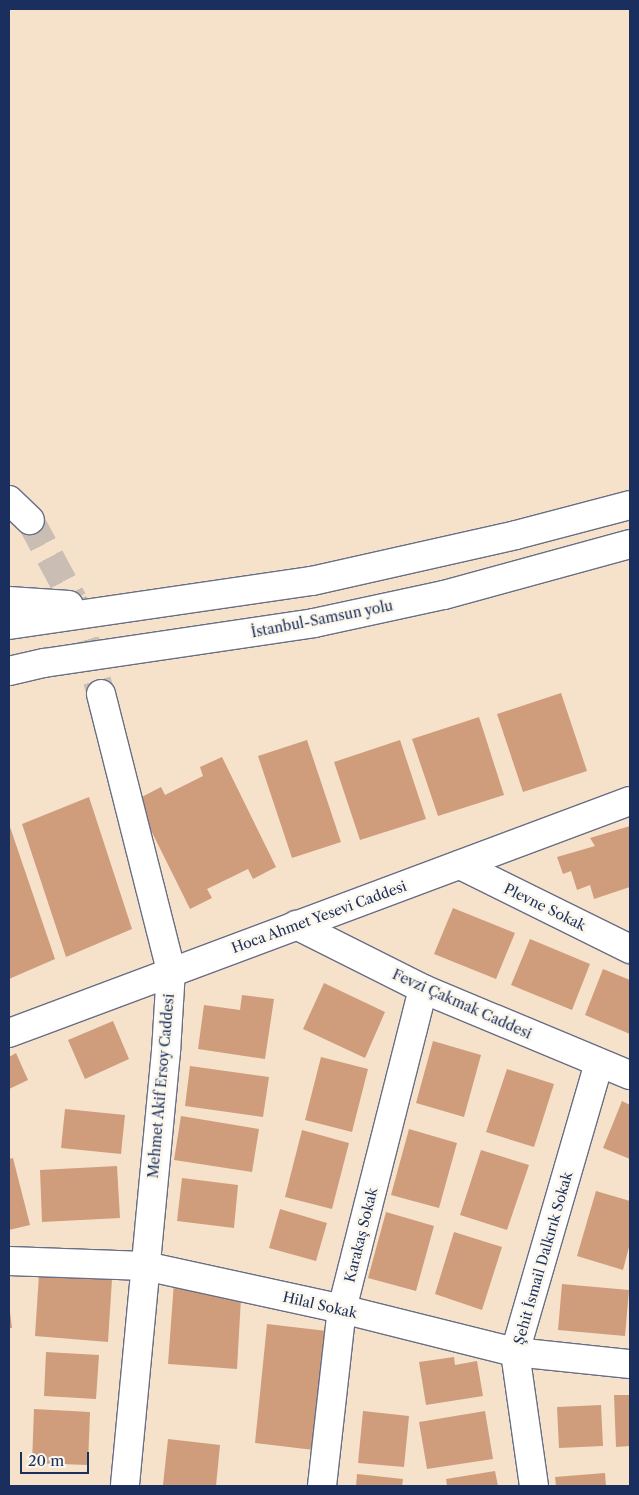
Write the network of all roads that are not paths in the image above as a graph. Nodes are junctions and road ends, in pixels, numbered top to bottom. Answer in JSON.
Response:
{"nodes":[{"id":1,"x":9,"y":500,"type":"edge"},
{"id":2,"x":630,"y":504,"type":"edge"},
{"id":3,"x":30,"y":520,"type":"tunnel mouth"},
{"id":4,"x":630,"y":544,"type":"edge"},
{"id":5,"x":9,"y":601,"type":"edge"},
{"id":6,"x":125,"y":608,"type":"junction"},
{"id":7,"x":9,"y":625,"type":"edge"},
{"id":8,"x":44,"y":663,"type":"junction"},
{"id":9,"x":9,"y":671,"type":"edge"},
{"id":10,"x":9,"y":686,"type":"edge"},
{"id":11,"x":101,"y":694,"type":"tunnel mouth"},
{"id":12,"x":630,"y":801,"type":"edge"},
{"id":13,"x":460,"y":865,"type":"junction"},
{"id":14,"x":296,"y":925,"type":"junction"},
{"id":15,"x":630,"y":948,"type":"edge"},
{"id":16,"x":171,"y":970,"type":"junction"},
{"id":17,"x":423,"y":989,"type":"junction"},
{"id":18,"x":9,"y":1032,"type":"edge"},
{"id":19,"x":599,"y":1063,"type":"junction"},
{"id":20,"x":630,"y":1075,"type":"edge"},
{"id":21,"x":9,"y":1261,"type":"edge"},
{"id":22,"x":144,"y":1266,"type":"junction"},
{"id":23,"x":342,"y":1309,"type":"junction"},
{"id":24,"x":515,"y":1352,"type":"junction"},
{"id":25,"x":630,"y":1364,"type":"edge"},
{"id":26,"x":125,"y":1486,"type":"edge"},
{"id":27,"x":322,"y":1486,"type":"edge"},
{"id":28,"x":534,"y":1486,"type":"edge"}],
"edges":[{"from":1,"to":3,"type":"main road"},
{"from":2,"to":6,"type":"main road"},
{"from":4,"to":8,"type":"main road","name":"İstanbul-Samsun yolu"},
{"from":5,"to":6,"type":"main road"},
{"from":6,"to":7,"type":"main road"},
{"from":8,"to":9,"type":"main road","name":"İstanbul-Samsun yolu"},
{"from":8,"to":10,"type":"main road"},
{"from":11,"to":16,"type":"main road","name":"Mehmet Akif Ersoy Caddesi"},
{"from":12,"to":13,"type":"main road","name":"Hoca Ahmet Yesevi Caddesi"},
{"from":13,"to":14,"type":"main road","name":"Hoca Ahmet Yesevi Caddesi"},
{"from":13,"to":15,"type":"main road","name":"Plevne Sokak"},
{"from":14,"to":16,"type":"main road","name":"Hoca Ahmet Yesevi Caddesi"},
{"from":14,"to":17,"type":"main road","name":"Fevzi Çakmak Caddesi"},
{"from":16,"to":18,"type":"main road","name":"Hoca Ahmet Yesevi Caddesi"},
{"from":16,"to":22,"type":"main road","name":"Mehmet Akif Ersoy Caddesi"},
{"from":17,"to":19,"type":"main road","name":"Fevzi Çakmak Caddesi"},
{"from":17,"to":23,"type":"main road","name":"Karakaş Sokak"},
{"from":19,"to":20,"type":"main road","name":"Fevzi Çakmak Caddesi"},
{"from":19,"to":24,"type":"main road","name":"Şehit İsmail Dalkırık Sokak"},
{"from":21,"to":22,"type":"main road","name":"Hilal Sokak"},
{"from":22,"to":23,"type":"main road","name":"Hilal Sokak"},
{"from":22,"to":26,"type":"main road","name":"Mehmet Akif Ersoy Caddesi"},
{"from":23,"to":24,"type":"main road","name":"Hilal Sokak"},
{"from":23,"to":27,"type":"main road","name":"Karakaş Sokak"},
{"from":24,"to":25,"type":"main road","name":"Hilal Sokak"},
{"from":24,"to":28,"type":"main road","name":"Şehit İsmail Dalkırık Sokak"}]}
